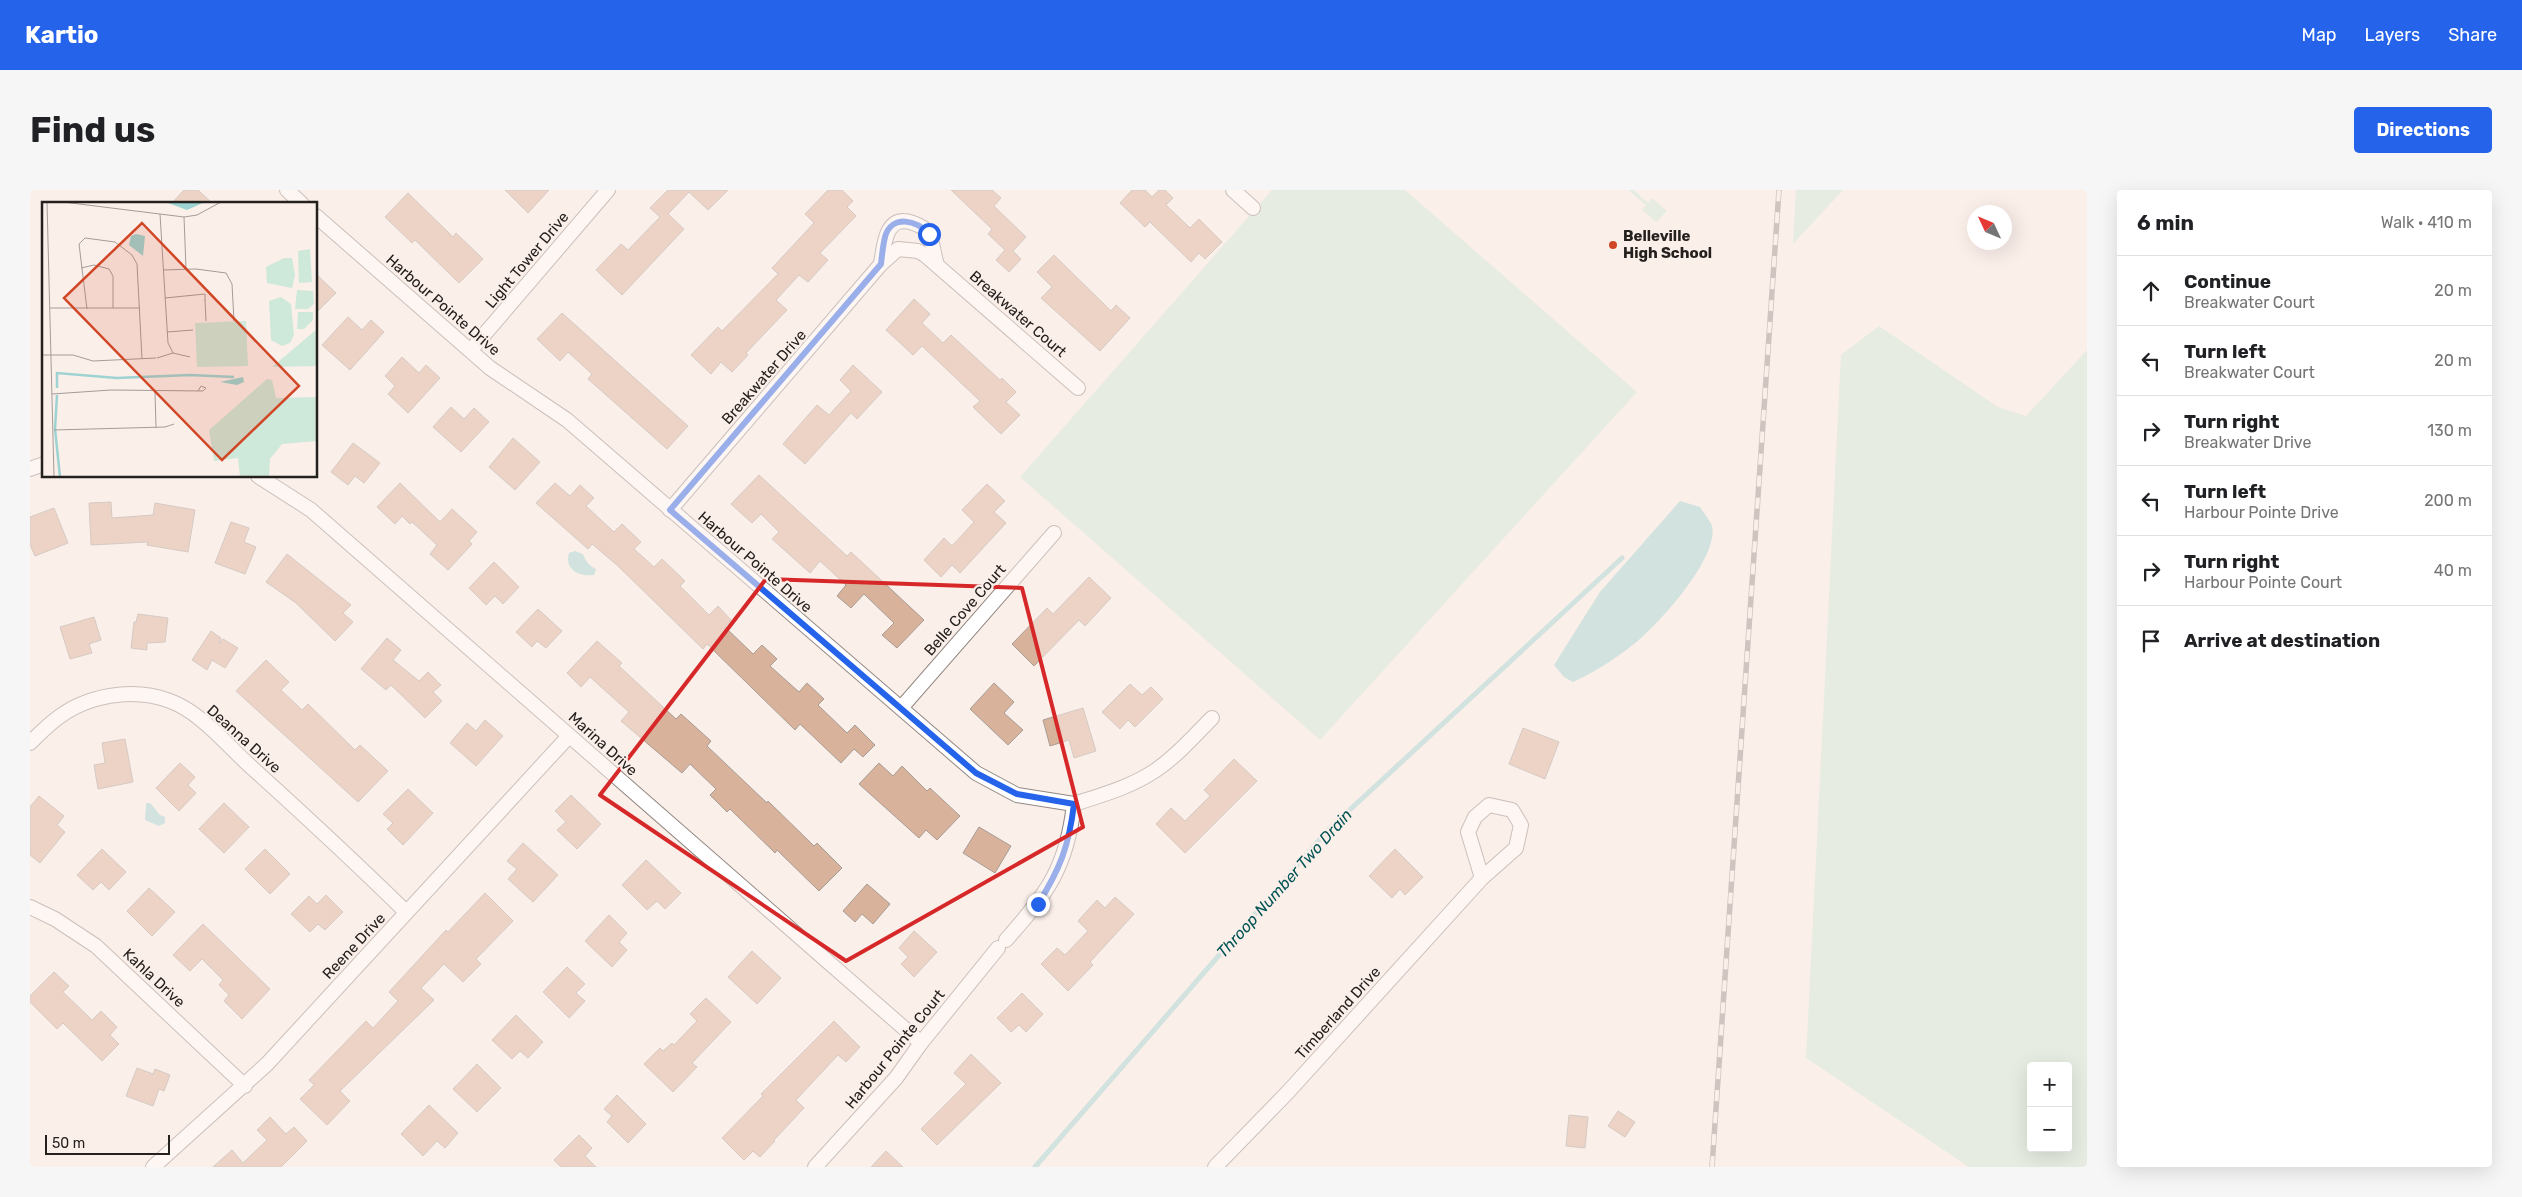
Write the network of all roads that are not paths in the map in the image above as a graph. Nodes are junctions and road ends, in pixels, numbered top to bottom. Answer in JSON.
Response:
{"nodes":[{"id":1,"x":287,"y":190,"type":"edge"},
{"id":2,"x":608,"y":190,"type":"edge"},
{"id":3,"x":1233,"y":190,"type":"edge"},
{"id":4,"x":300,"y":202,"type":"edge"},
{"id":5,"x":1253,"y":208,"type":"dead end"},
{"id":6,"x":318,"y":218,"type":"edge"},
{"id":7,"x":881,"y":264,"type":"junction"},
{"id":8,"x":937,"y":265,"type":"junction"},
{"id":9,"x":471,"y":350,"type":"junction"},
{"id":10,"x":1078,"y":388,"type":"dead end"},
{"id":11,"x":42,"y":465,"type":"edge"},
{"id":12,"x":30,"y":469,"type":"edge"},
{"id":13,"x":261,"y":478,"type":"edge"},
{"id":14,"x":670,"y":510,"type":"junction"},
{"id":15,"x":1054,"y":532,"type":"dead end"},
{"id":16,"x":901,"y":708,"type":"junction"},
{"id":17,"x":1212,"y":718,"type":"dead end"},
{"id":18,"x":569,"y":736,"type":"junction"},
{"id":19,"x":30,"y":743,"type":"edge"},
{"id":20,"x":1074,"y":804,"type":"junction"},
{"id":21,"x":1482,"y":878,"type":"junction"},
{"id":22,"x":30,"y":907,"type":"edge"},
{"id":23,"x":406,"y":912,"type":"junction"},
{"id":24,"x":921,"y":1043,"type":"junction"},
{"id":25,"x":245,"y":1086,"type":"junction"},
{"id":26,"x":153,"y":1167,"type":"edge"},
{"id":27,"x":815,"y":1167,"type":"edge"},
{"id":28,"x":1215,"y":1167,"type":"edge"}],
"edges":[{"from":1,"to":4,"type":"street"},
{"from":2,"to":9,"type":"street","name":"Light Tower Drive"},
{"from":3,"to":5,"type":"street"},
{"from":6,"to":9,"type":"street","name":"Harbour Pointe Drive"},
{"from":7,"to":8,"type":"street","name":"Breakwater Court"},
{"from":7,"to":8,"type":"street"},
{"from":7,"to":14,"type":"street","name":"Breakwater Drive"},
{"from":8,"to":10,"type":"street","name":"Breakwater Court"},
{"from":9,"to":14,"type":"street","name":"Harbour Pointe Drive"},
{"from":11,"to":12,"type":"street"},
{"from":13,"to":18,"type":"street","name":"Marina Drive"},
{"from":14,"to":16,"type":"street","name":"Harbour Pointe Drive"},
{"from":15,"to":16,"type":"street","name":"Belle Cove Court"},
{"from":16,"to":20,"type":"street","name":"Harbour Pointe Drive"},
{"from":17,"to":20,"type":"street"},
{"from":18,"to":23,"type":"street","name":"Reene Drive"},
{"from":18,"to":24,"type":"street","name":"Marina Drive"},
{"from":19,"to":23,"type":"street","name":"Deanna Drive"},
{"from":20,"to":24,"type":"street","name":"Harbour Pointe Court"},
{"from":21,"to":21,"type":"street","name":"Timberland Drive"},
{"from":21,"to":28,"type":"street","name":"Timberland Drive"},
{"from":22,"to":25,"type":"street","name":"Kahla Drive"},
{"from":23,"to":25,"type":"street","name":"Reene Drive"},
{"from":24,"to":27,"type":"street","name":"Harbour Pointe Court"},
{"from":25,"to":26,"type":"street","name":"Reene Drive"}]}
